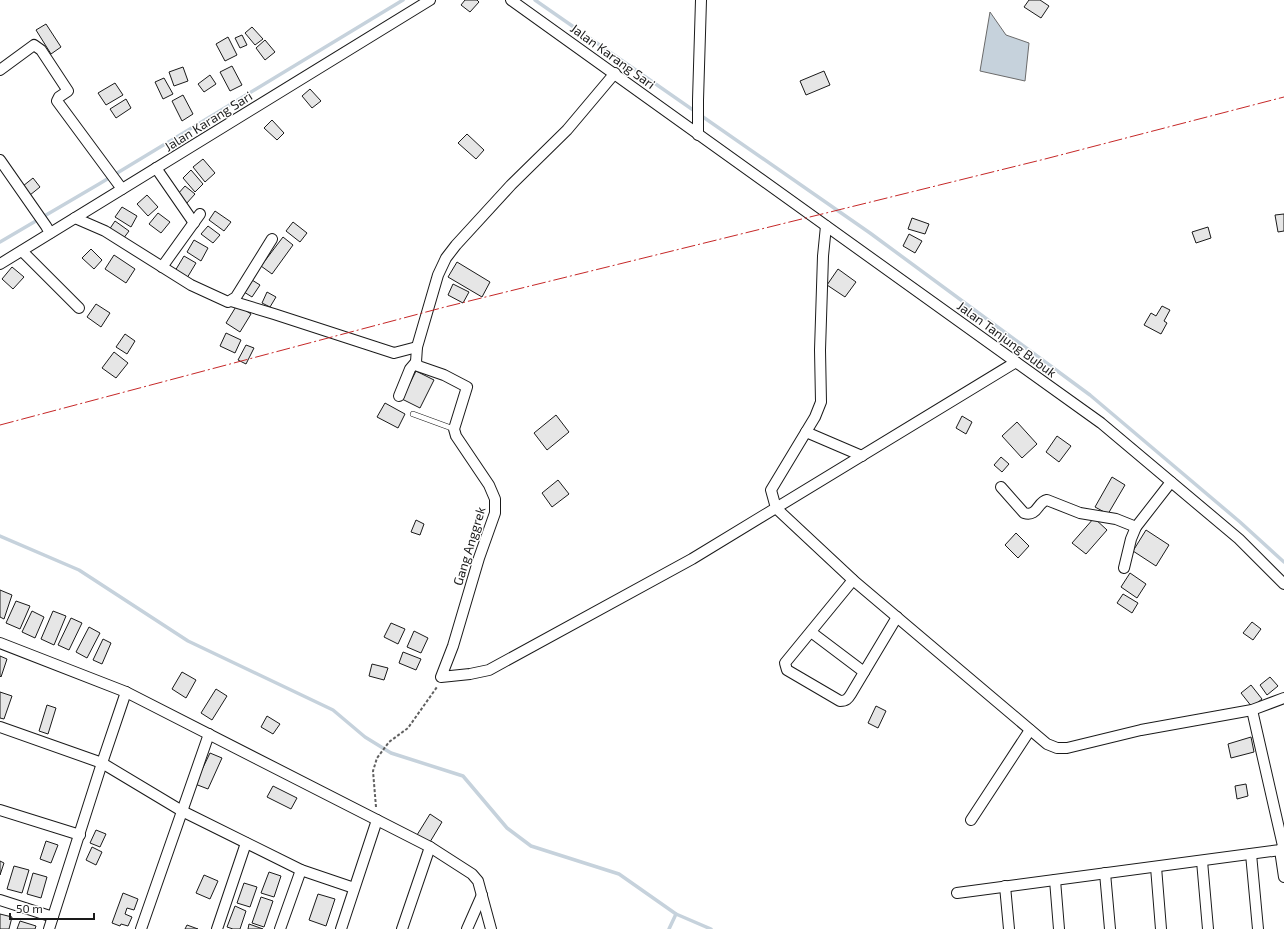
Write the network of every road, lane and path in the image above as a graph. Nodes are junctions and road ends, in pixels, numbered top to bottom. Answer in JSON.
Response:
{"nodes":[{"id":1,"x":430,"y":0,"type":"edge"},
{"id":2,"x":511,"y":0,"type":"edge"},
{"id":3,"x":701,"y":0,"type":"edge"},
{"id":4,"x":0,"y":70,"type":"edge"},
{"id":5,"x":615,"y":74,"type":"junction"},
{"id":6,"x":698,"y":135,"type":"junction"},
{"id":7,"x":0,"y":160,"type":"edge"},
{"id":8,"x":156,"y":168,"type":"junction"},
{"id":9,"x":120,"y":186,"type":"junction"},
{"id":10,"x":200,"y":214,"type":"dead end"},
{"id":11,"x":75,"y":218,"type":"junction"},
{"id":12,"x":194,"y":222,"type":"junction"},
{"id":13,"x":826,"y":226,"type":"junction"},
{"id":14,"x":48,"y":229,"type":"junction"},
{"id":15,"x":272,"y":239,"type":"dead end"},
{"id":16,"x":22,"y":251,"type":"junction"},
{"id":17,"x":0,"y":264,"type":"edge"},
{"id":18,"x":162,"y":267,"type":"junction"},
{"id":19,"x":231,"y":301,"type":"junction"},
{"id":20,"x":79,"y":308,"type":"dead end"},
{"id":21,"x":417,"y":347,"type":"junction"},
{"id":22,"x":416,"y":362,"type":"junction"},
{"id":23,"x":1016,"y":362,"type":"junction"},
{"id":24,"x":398,"y":396,"type":"dead end"},
{"id":25,"x":413,"y":414,"type":"dead end"},
{"id":26,"x":454,"y":429,"type":"junction"},
{"id":27,"x":806,"y":432,"type":"junction"},
{"id":28,"x":862,"y":456,"type":"junction"},
{"id":29,"x":1171,"y":482,"type":"junction"},
{"id":30,"x":1001,"y":487,"type":"dead end"},
{"id":31,"x":776,"y":508,"type":"junction"},
{"id":32,"x":1136,"y":527,"type":"junction"},
{"id":33,"x":1124,"y":568,"type":"dead end"},
{"id":34,"x":853,"y":580,"type":"junction"},
{"id":35,"x":1284,"y":584,"type":"edge"},
{"id":36,"x":896,"y":617,"type":"junction"},
{"id":37,"x":811,"y":632,"type":"junction"},
{"id":38,"x":0,"y":643,"type":"edge"},
{"id":39,"x":864,"y":672,"type":"junction"},
{"id":40,"x":436,"y":688,"type":"dead end"},
{"id":41,"x":126,"y":692,"type":"junction"},
{"id":42,"x":1284,"y":698,"type":"edge"},
{"id":43,"x":1252,"y":710,"type":"junction"},
{"id":44,"x":0,"y":727,"type":"edge"},
{"id":45,"x":1030,"y":730,"type":"junction"},
{"id":46,"x":209,"y":734,"type":"junction"},
{"id":47,"x":102,"y":762,"type":"junction"},
{"id":48,"x":0,"y":810,"type":"edge"},
{"id":49,"x":182,"y":811,"type":"junction"},
{"id":50,"x":377,"y":820,"type":"junction"},
{"id":51,"x":971,"y":820,"type":"dead end"},
{"id":52,"x":80,"y":835,"type":"junction"},
{"id":53,"x":246,"y":843,"type":"junction"},
{"id":54,"x":430,"y":847,"type":"junction"},
{"id":55,"x":1280,"y":850,"type":"junction"},
{"id":56,"x":1251,"y":854,"type":"junction"},
{"id":57,"x":1202,"y":861,"type":"junction"},
{"id":58,"x":1156,"y":867,"type":"junction"},
{"id":59,"x":301,"y":870,"type":"junction"},
{"id":60,"x":1105,"y":873,"type":"junction"},
{"id":61,"x":1284,"y":877,"type":"edge"},
{"id":62,"x":1055,"y":880,"type":"junction"},
{"id":63,"x":1005,"y":886,"type":"junction"},
{"id":64,"x":354,"y":888,"type":"junction"},
{"id":65,"x":957,"y":893,"type":"dead end"},
{"id":66,"x":482,"y":895,"type":"junction"},
{"id":67,"x":0,"y":900,"type":"edge"},
{"id":68,"x":53,"y":917,"type":"junction"},
{"id":69,"x":49,"y":929,"type":"edge"},
{"id":70,"x":142,"y":929,"type":"edge"},
{"id":71,"x":217,"y":929,"type":"edge"},
{"id":72,"x":280,"y":929,"type":"edge"},
{"id":73,"x":341,"y":929,"type":"edge"},
{"id":74,"x":402,"y":929,"type":"edge"},
{"id":75,"x":467,"y":929,"type":"edge"},
{"id":76,"x":490,"y":929,"type":"edge"},
{"id":77,"x":1009,"y":929,"type":"edge"},
{"id":78,"x":1059,"y":929,"type":"edge"},
{"id":79,"x":1110,"y":929,"type":"edge"},
{"id":80,"x":1161,"y":929,"type":"edge"},
{"id":81,"x":1208,"y":929,"type":"edge"},
{"id":82,"x":1258,"y":929,"type":"edge"}],
"edges":[{"from":1,"to":8,"type":"street","name":"Jalan Karang Sari"},
{"from":2,"to":5,"type":"street","name":"Jalan Karang Sari"},
{"from":3,"to":6,"type":"street"},
{"from":4,"to":9,"type":"street"},
{"from":5,"to":6,"type":"street","name":"Jalan Karang Sari"},
{"from":5,"to":21,"type":"street"},
{"from":6,"to":13,"type":"street","name":"Jalan Tanjung Bubuk"},
{"from":7,"to":14,"type":"street"},
{"from":8,"to":9,"type":"street","name":"Jalan Karang Sari"},
{"from":8,"to":12,"type":"street"},
{"from":9,"to":11,"type":"street","name":"Jalan Karang Sari"},
{"from":10,"to":12,"type":"street"},
{"from":11,"to":14,"type":"street","name":"Jalan Karang Sari"},
{"from":11,"to":18,"type":"street"},
{"from":12,"to":18,"type":"street"},
{"from":13,"to":23,"type":"street","name":"Jalan Tanjung Bubuk"},
{"from":13,"to":27,"type":"street"},
{"from":14,"to":16,"type":"street","name":"Jalan Karang Sari"},
{"from":15,"to":19,"type":"street"},
{"from":16,"to":17,"type":"street","name":"Jalan Karang Sari"},
{"from":16,"to":20,"type":"street"},
{"from":18,"to":19,"type":"street"},
{"from":19,"to":21,"type":"street"},
{"from":21,"to":22,"type":"street"},
{"from":22,"to":24,"type":"street"},
{"from":22,"to":26,"type":"street"},
{"from":23,"to":28,"type":"street"},
{"from":23,"to":29,"type":"street","name":"Jalan Tanjung Bubuk"},
{"from":25,"to":26,"type":"lane"},
{"from":26,"to":31,"type":"street","name":"Gang Anggrek"},
{"from":27,"to":28,"type":"street"},
{"from":27,"to":31,"type":"street"},
{"from":28,"to":31,"type":"street"},
{"from":29,"to":32,"type":"street"},
{"from":29,"to":35,"type":"street","name":"Jalan Tanjung Bubuk"},
{"from":30,"to":32,"type":"street"},
{"from":31,"to":34,"type":"street"},
{"from":32,"to":33,"type":"street"},
{"from":34,"to":36,"type":"street"},
{"from":34,"to":37,"type":"street"},
{"from":36,"to":39,"type":"street"},
{"from":36,"to":45,"type":"street"},
{"from":37,"to":39,"type":"street"},
{"from":37,"to":39,"type":"street"},
{"from":38,"to":41,"type":"street"},
{"from":40,"to":50,"type":"path"},
{"from":41,"to":46,"type":"street"},
{"from":41,"to":47,"type":"street"},
{"from":42,"to":43,"type":"street"},
{"from":43,"to":45,"type":"street"},
{"from":43,"to":55,"type":"street"},
{"from":44,"to":47,"type":"street"},
{"from":45,"to":51,"type":"street"},
{"from":46,"to":49,"type":"street"},
{"from":46,"to":50,"type":"street"},
{"from":47,"to":49,"type":"street"},
{"from":47,"to":52,"type":"street"},
{"from":48,"to":52,"type":"street"},
{"from":49,"to":53,"type":"street"},
{"from":49,"to":70,"type":"street"},
{"from":50,"to":54,"type":"street"},
{"from":50,"to":64,"type":"street"},
{"from":52,"to":68,"type":"street"},
{"from":53,"to":59,"type":"street"},
{"from":53,"to":71,"type":"street"},
{"from":54,"to":66,"type":"street"},
{"from":54,"to":74,"type":"street"},
{"from":55,"to":56,"type":"street"},
{"from":55,"to":61,"type":"street"},
{"from":56,"to":57,"type":"street"},
{"from":56,"to":82,"type":"street"},
{"from":57,"to":58,"type":"street"},
{"from":57,"to":81,"type":"street"},
{"from":58,"to":60,"type":"street"},
{"from":58,"to":80,"type":"street"},
{"from":59,"to":64,"type":"street"},
{"from":59,"to":72,"type":"street"},
{"from":60,"to":62,"type":"street"},
{"from":60,"to":79,"type":"street"},
{"from":62,"to":63,"type":"street"},
{"from":62,"to":78,"type":"street"},
{"from":63,"to":65,"type":"street"},
{"from":63,"to":77,"type":"street"},
{"from":64,"to":73,"type":"street"},
{"from":66,"to":75,"type":"street"},
{"from":66,"to":76,"type":"street"},
{"from":67,"to":68,"type":"street"},
{"from":68,"to":69,"type":"street"}]}
